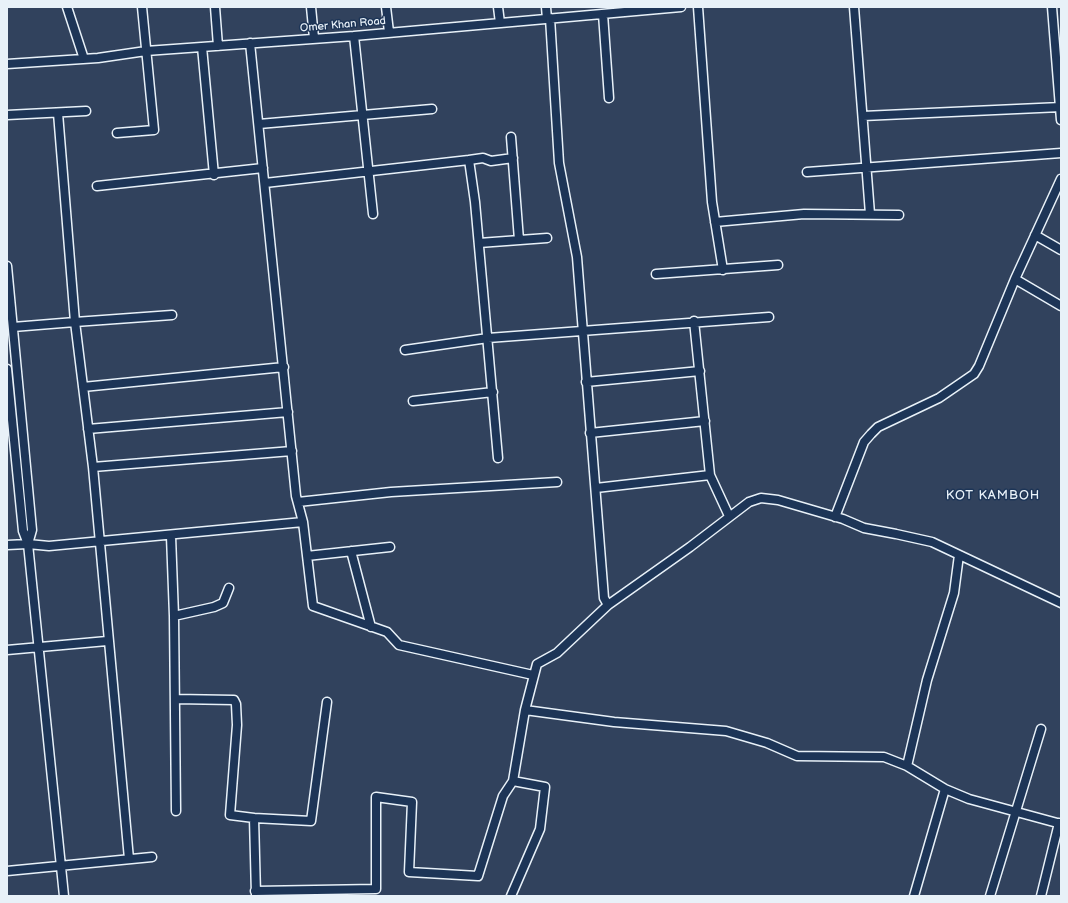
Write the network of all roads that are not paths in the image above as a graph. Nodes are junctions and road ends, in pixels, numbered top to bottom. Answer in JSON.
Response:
{"nodes":[{"id":1,"x":68,"y":7,"type":"edge"},
{"id":2,"x":142,"y":7,"type":"edge"},
{"id":3,"x":214,"y":7,"type":"edge"},
{"id":4,"x":311,"y":7,"type":"edge"},
{"id":5,"x":386,"y":7,"type":"edge"},
{"id":6,"x":498,"y":7,"type":"edge"},
{"id":7,"x":546,"y":7,"type":"edge"},
{"id":8,"x":681,"y":7,"type":"edge"},
{"id":9,"x":698,"y":7,"type":"edge"},
{"id":10,"x":854,"y":7,"type":"edge"},
{"id":11,"x":1052,"y":7,"type":"edge"},
{"id":12,"x":631,"y":9,"type":"edge"},
{"id":13,"x":602,"y":14,"type":"junction"},
{"id":14,"x":548,"y":18,"type":"junction"},
{"id":15,"x":500,"y":23,"type":"junction"},
{"id":16,"x":389,"y":32,"type":"junction"},
{"id":17,"x":354,"y":36,"type":"junction"},
{"id":18,"x":314,"y":38,"type":"junction"},
{"id":19,"x":250,"y":43,"type":"junction"},
{"id":20,"x":218,"y":46,"type":"junction"},
{"id":21,"x":202,"y":47,"type":"junction"},
{"id":22,"x":146,"y":51,"type":"junction"},
{"id":23,"x":84,"y":59,"type":"junction"},
{"id":24,"x":7,"y":64,"type":"edge"},
{"id":25,"x":609,"y":98,"type":"dead end"},
{"id":26,"x":1060,"y":107,"type":"edge"},
{"id":27,"x":432,"y":109,"type":"dead end"},
{"id":28,"x":86,"y":111,"type":"dead end"},
{"id":29,"x":58,"y":113,"type":"junction"},
{"id":30,"x":7,"y":115,"type":"edge"},
{"id":31,"x":363,"y":115,"type":"junction"},
{"id":32,"x":862,"y":116,"type":"junction"},
{"id":33,"x":1061,"y":120,"type":"edge"},
{"id":34,"x":259,"y":124,"type":"junction"},
{"id":35,"x":117,"y":132,"type":"dead end"},
{"id":36,"x":511,"y":137,"type":"dead end"},
{"id":37,"x":1061,"y":154,"type":"edge"},
{"id":38,"x":513,"y":158,"type":"junction"},
{"id":39,"x":469,"y":160,"type":"junction"},
{"id":40,"x":263,"y":168,"type":"junction"},
{"id":41,"x":867,"y":168,"type":"junction"},
{"id":42,"x":369,"y":171,"type":"junction"},
{"id":43,"x":806,"y":172,"type":"dead end"},
{"id":44,"x":214,"y":175,"type":"junction"},
{"id":45,"x":1061,"y":179,"type":"edge"},
{"id":46,"x":265,"y":182,"type":"junction"},
{"id":47,"x":97,"y":186,"type":"dead end"},
{"id":48,"x":373,"y":214,"type":"dead end"},
{"id":49,"x":870,"y":214,"type":"junction"},
{"id":50,"x":899,"y":215,"type":"dead end"},
{"id":51,"x":715,"y":222,"type":"junction"},
{"id":52,"x":1035,"y":234,"type":"junction"},
{"id":53,"x":547,"y":238,"type":"dead end"},
{"id":54,"x":519,"y":240,"type":"junction"},
{"id":55,"x":479,"y":244,"type":"junction"},
{"id":56,"x":1061,"y":250,"type":"edge"},
{"id":57,"x":778,"y":265,"type":"dead end"},
{"id":58,"x":7,"y":266,"type":"edge"},
{"id":59,"x":723,"y":270,"type":"junction"},
{"id":60,"x":656,"y":274,"type":"dead end"},
{"id":61,"x":1015,"y":279,"type":"junction"},
{"id":62,"x":1061,"y":306,"type":"edge"},
{"id":63,"x":172,"y":315,"type":"dead end"},
{"id":64,"x":769,"y":317,"type":"dead end"},
{"id":65,"x":694,"y":321,"type":"junction"},
{"id":66,"x":75,"y":322,"type":"junction"},
{"id":67,"x":13,"y":327,"type":"junction"},
{"id":68,"x":582,"y":331,"type":"junction"},
{"id":69,"x":488,"y":338,"type":"junction"},
{"id":70,"x":405,"y":350,"type":"dead end"},
{"id":71,"x":284,"y":367,"type":"junction"},
{"id":72,"x":7,"y":369,"type":"edge"},
{"id":73,"x":700,"y":371,"type":"junction"},
{"id":74,"x":586,"y":382,"type":"junction"},
{"id":75,"x":83,"y":387,"type":"junction"},
{"id":76,"x":493,"y":392,"type":"junction"},
{"id":77,"x":413,"y":401,"type":"dead end"},
{"id":78,"x":288,"y":412,"type":"junction"},
{"id":79,"x":705,"y":421,"type":"junction"},
{"id":80,"x":88,"y":429,"type":"junction"},
{"id":81,"x":590,"y":433,"type":"junction"},
{"id":82,"x":292,"y":451,"type":"junction"},
{"id":83,"x":498,"y":458,"type":"dead end"},
{"id":84,"x":93,"y":467,"type":"junction"},
{"id":85,"x":710,"y":476,"type":"junction"},
{"id":86,"x":557,"y":482,"type":"dead end"},
{"id":87,"x":596,"y":488,"type":"junction"},
{"id":88,"x":298,"y":502,"type":"junction"},
{"id":89,"x":729,"y":516,"type":"junction"},
{"id":90,"x":835,"y":517,"type":"junction"},
{"id":91,"x":303,"y":522,"type":"junction"},
{"id":92,"x":171,"y":536,"type":"junction"},
{"id":93,"x":98,"y":541,"type":"junction"},
{"id":94,"x":28,"y":544,"type":"junction"},
{"id":95,"x":7,"y":545,"type":"edge"},
{"id":96,"x":390,"y":547,"type":"dead end"},
{"id":97,"x":351,"y":551,"type":"junction"},
{"id":98,"x":959,"y":555,"type":"junction"},
{"id":99,"x":307,"y":556,"type":"junction"},
{"id":100,"x":228,"y":588,"type":"dead end"},
{"id":101,"x":1061,"y":603,"type":"edge"},
{"id":102,"x":608,"y":605,"type":"junction"},
{"id":103,"x":174,"y":616,"type":"junction"},
{"id":104,"x":371,"y":627,"type":"junction"},
{"id":105,"x":107,"y":641,"type":"junction"},
{"id":106,"x":38,"y":647,"type":"junction"},
{"id":107,"x":7,"y":650,"type":"edge"},
{"id":108,"x":533,"y":675,"type":"junction"},
{"id":109,"x":175,"y":699,"type":"junction"},
{"id":110,"x":327,"y":702,"type":"dead end"},
{"id":111,"x":525,"y":710,"type":"junction"},
{"id":112,"x":1041,"y":729,"type":"dead end"},
{"id":113,"x":907,"y":766,"type":"junction"},
{"id":114,"x":513,"y":781,"type":"junction"},
{"id":115,"x":945,"y":789,"type":"junction"},
{"id":116,"x":176,"y":811,"type":"dead end"},
{"id":117,"x":1015,"y":812,"type":"junction"},
{"id":118,"x":254,"y":818,"type":"junction"},
{"id":119,"x":1060,"y":824,"type":"edge"},
{"id":120,"x":152,"y":857,"type":"dead end"},
{"id":121,"x":129,"y":859,"type":"junction"},
{"id":122,"x":61,"y":866,"type":"junction"},
{"id":123,"x":7,"y":871,"type":"edge"},
{"id":124,"x":256,"y":893,"type":"edge"},
{"id":125,"x":64,"y":896,"type":"edge"},
{"id":126,"x":511,"y":896,"type":"edge"},
{"id":127,"x":914,"y":896,"type":"edge"},
{"id":128,"x":990,"y":896,"type":"edge"},
{"id":129,"x":1041,"y":896,"type":"edge"}],
"edges":[{"from":1,"to":23,"type":"street"},
{"from":2,"to":22,"type":"street"},
{"from":3,"to":20,"type":"street"},
{"from":4,"to":18,"type":"street"},
{"from":5,"to":16,"type":"street"},
{"from":6,"to":15,"type":"street"},
{"from":7,"to":14,"type":"street"},
{"from":8,"to":12,"type":"street","name":"Omer Khan Road"},
{"from":9,"to":51,"type":"street"},
{"from":10,"to":32,"type":"street"},
{"from":11,"to":26,"type":"street"},
{"from":12,"to":13,"type":"street","name":"Omer Khan Road"},
{"from":13,"to":14,"type":"street","name":"Omer Khan Road"},
{"from":13,"to":25,"type":"street"},
{"from":14,"to":15,"type":"street","name":"Omer Khan Road"},
{"from":14,"to":68,"type":"street"},
{"from":15,"to":16,"type":"street","name":"Omer Khan Road"},
{"from":16,"to":17,"type":"street","name":"Omer Khan Road"},
{"from":17,"to":18,"type":"street","name":"Omer Khan Road"},
{"from":17,"to":31,"type":"street"},
{"from":18,"to":19,"type":"street","name":"Omer Khan Road"},
{"from":19,"to":20,"type":"street","name":"Omer Khan Road"},
{"from":19,"to":34,"type":"street"},
{"from":20,"to":21,"type":"street","name":"Omer Khan Road"},
{"from":21,"to":22,"type":"street","name":"Omer Khan Road"},
{"from":21,"to":44,"type":"street"},
{"from":22,"to":23,"type":"street","name":"Omer Khan Road"},
{"from":22,"to":35,"type":"street"},
{"from":23,"to":24,"type":"street","name":"Omer Khan Road"},
{"from":26,"to":32,"type":"street"},
{"from":26,"to":33,"type":"street"},
{"from":27,"to":31,"type":"street"},
{"from":28,"to":29,"type":"street"},
{"from":29,"to":30,"type":"street"},
{"from":29,"to":66,"type":"street"},
{"from":31,"to":34,"type":"street"},
{"from":31,"to":42,"type":"street"},
{"from":32,"to":41,"type":"street"},
{"from":34,"to":40,"type":"street"},
{"from":36,"to":38,"type":"street"},
{"from":37,"to":41,"type":"street"},
{"from":38,"to":39,"type":"street"},
{"from":38,"to":54,"type":"street"},
{"from":39,"to":42,"type":"street"},
{"from":39,"to":55,"type":"street"},
{"from":40,"to":44,"type":"street"},
{"from":40,"to":46,"type":"street"},
{"from":41,"to":43,"type":"street"},
{"from":41,"to":49,"type":"street"},
{"from":42,"to":46,"type":"street"},
{"from":42,"to":48,"type":"street"},
{"from":44,"to":47,"type":"street"},
{"from":45,"to":52,"type":"street"},
{"from":46,"to":71,"type":"street"},
{"from":49,"to":50,"type":"street"},
{"from":49,"to":51,"type":"street"},
{"from":51,"to":59,"type":"street"},
{"from":52,"to":56,"type":"street"},
{"from":52,"to":61,"type":"street"},
{"from":53,"to":54,"type":"street"},
{"from":54,"to":55,"type":"street"},
{"from":55,"to":69,"type":"street"},
{"from":57,"to":59,"type":"street"},
{"from":58,"to":67,"type":"street"},
{"from":59,"to":60,"type":"street"},
{"from":61,"to":62,"type":"street"},
{"from":61,"to":90,"type":"street"},
{"from":63,"to":66,"type":"street"},
{"from":64,"to":65,"type":"street"},
{"from":65,"to":68,"type":"street"},
{"from":65,"to":73,"type":"street"},
{"from":66,"to":67,"type":"street"},
{"from":66,"to":75,"type":"street"},
{"from":67,"to":94,"type":"street"},
{"from":68,"to":69,"type":"street"},
{"from":68,"to":74,"type":"street"},
{"from":69,"to":70,"type":"street"},
{"from":69,"to":76,"type":"street"},
{"from":71,"to":75,"type":"street"},
{"from":71,"to":78,"type":"street"},
{"from":72,"to":94,"type":"street"},
{"from":73,"to":74,"type":"street"},
{"from":73,"to":79,"type":"street"},
{"from":74,"to":81,"type":"street"},
{"from":75,"to":80,"type":"street"},
{"from":76,"to":77,"type":"street"},
{"from":76,"to":83,"type":"street"},
{"from":78,"to":80,"type":"street"},
{"from":78,"to":82,"type":"street"},
{"from":79,"to":81,"type":"street"},
{"from":79,"to":85,"type":"street"},
{"from":80,"to":84,"type":"street"},
{"from":81,"to":87,"type":"street"},
{"from":82,"to":84,"type":"street"},
{"from":82,"to":88,"type":"street"},
{"from":84,"to":93,"type":"street"},
{"from":85,"to":87,"type":"street"},
{"from":85,"to":89,"type":"street"},
{"from":86,"to":88,"type":"street"},
{"from":87,"to":102,"type":"street"},
{"from":88,"to":91,"type":"street"},
{"from":89,"to":90,"type":"street"},
{"from":89,"to":102,"type":"street"},
{"from":90,"to":98,"type":"street"},
{"from":91,"to":92,"type":"street"},
{"from":91,"to":99,"type":"street"},
{"from":92,"to":93,"type":"street"},
{"from":92,"to":103,"type":"street"},
{"from":93,"to":94,"type":"street"},
{"from":93,"to":105,"type":"street"},
{"from":94,"to":95,"type":"street"},
{"from":94,"to":106,"type":"street"},
{"from":96,"to":97,"type":"street"},
{"from":97,"to":99,"type":"street"},
{"from":97,"to":104,"type":"street"},
{"from":98,"to":101,"type":"street"},
{"from":98,"to":113,"type":"street"},
{"from":99,"to":104,"type":"street"},
{"from":100,"to":103,"type":"street"},
{"from":102,"to":108,"type":"street"},
{"from":103,"to":109,"type":"street"},
{"from":104,"to":108,"type":"street"},
{"from":105,"to":106,"type":"street"},
{"from":105,"to":121,"type":"street"},
{"from":106,"to":107,"type":"street"},
{"from":106,"to":122,"type":"street"},
{"from":108,"to":111,"type":"street"},
{"from":109,"to":116,"type":"street"},
{"from":109,"to":118,"type":"street"},
{"from":110,"to":118,"type":"street"},
{"from":111,"to":113,"type":"street"},
{"from":111,"to":114,"type":"street"},
{"from":112,"to":117,"type":"street"},
{"from":113,"to":115,"type":"street"},
{"from":114,"to":124,"type":"street"},
{"from":114,"to":126,"type":"street"},
{"from":115,"to":117,"type":"street"},
{"from":115,"to":127,"type":"street"},
{"from":117,"to":119,"type":"street"},
{"from":117,"to":128,"type":"street"},
{"from":118,"to":124,"type":"street"},
{"from":119,"to":129,"type":"street"},
{"from":120,"to":121,"type":"street"},
{"from":121,"to":122,"type":"street"},
{"from":122,"to":123,"type":"street"},
{"from":122,"to":125,"type":"street"}]}
